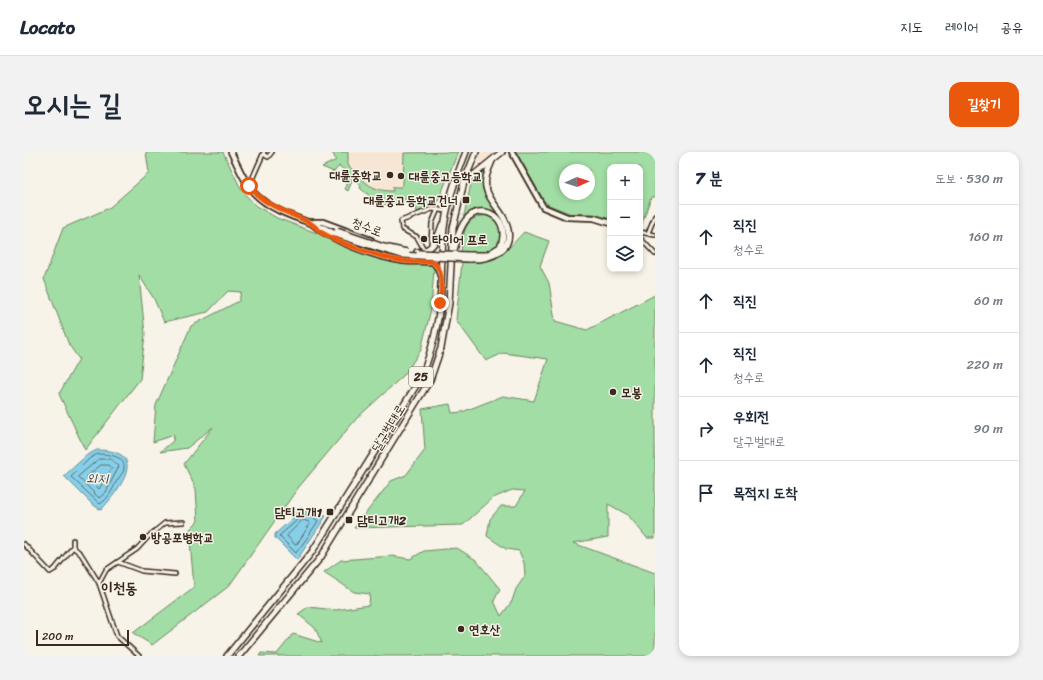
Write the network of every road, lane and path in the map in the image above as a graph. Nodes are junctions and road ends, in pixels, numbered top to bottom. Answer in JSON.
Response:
{"nodes":[{"id":1,"x":231,"y":152,"type":"edge"},
{"id":2,"x":272,"y":152,"type":"edge"},
{"id":3,"x":466,"y":152,"type":"edge"},
{"id":4,"x":476,"y":152,"type":"edge"},
{"id":5,"x":502,"y":152,"type":"edge"},
{"id":6,"x":512,"y":152,"type":"edge"},
{"id":7,"x":263,"y":153,"type":"edge"},
{"id":8,"x":492,"y":161,"type":"junction"},
{"id":9,"x":464,"y":182,"type":"junction"},
{"id":10,"x":249,"y":186,"type":"junction"},
{"id":11,"x":438,"y":209,"type":"junction"},
{"id":12,"x":447,"y":213,"type":"junction"},
{"id":13,"x":655,"y":216,"type":"edge"},
{"id":14,"x":310,"y":222,"type":"junction"},
{"id":15,"x":607,"y":222,"type":"edge"},
{"id":16,"x":324,"y":228,"type":"joint"},
{"id":17,"x":643,"y":232,"type":"edge"},
{"id":18,"x":648,"y":233,"type":"junction"},
{"id":19,"x":335,"y":235,"type":"junction"},
{"id":20,"x":655,"y":235,"type":"edge"},
{"id":21,"x":643,"y":241,"type":"edge"},
{"id":22,"x":431,"y":247,"type":"junction"},
{"id":23,"x":425,"y":251,"type":"junction"},
{"id":24,"x":417,"y":252,"type":"joint"},
{"id":25,"x":655,"y":254,"type":"edge"},
{"id":26,"x":468,"y":257,"type":"junction"},
{"id":27,"x":452,"y":266,"type":"junction"},
{"id":28,"x":441,"y":277,"type":"junction"},
{"id":29,"x":183,"y":522,"type":"dead end"},
{"id":30,"x":73,"y":540,"type":"dead end"},
{"id":31,"x":24,"y":544,"type":"edge"},
{"id":32,"x":73,"y":547,"type":"junction"},
{"id":33,"x":118,"y":562,"type":"junction"},
{"id":34,"x":175,"y":574,"type":"dead end"},
{"id":35,"x":99,"y":583,"type":"junction"},
{"id":36,"x":139,"y":656,"type":"edge"},
{"id":37,"x":227,"y":656,"type":"edge"},
{"id":38,"x":239,"y":656,"type":"edge"}],
"edges":[{"from":1,"to":10,"type":"main road","name":"청수로"},
{"from":2,"to":7,"type":"street"},
{"from":3,"to":12,"type":"main road","name":"달구벌대로","number":"25"},
{"from":4,"to":9,"type":"main road","name":"달구벌대로","number":"25"},
{"from":5,"to":8,"type":"main road"},
{"from":6,"to":15,"type":"main road"},
{"from":7,"to":10,"type":"street"},
{"from":8,"to":9,"type":"main road"},
{"from":8,"to":26,"type":"main road"},
{"from":9,"to":27,"type":"main road","name":"달구벌대로","number":"25"},
{"from":10,"to":14,"type":"main road","name":"청수로"},
{"from":11,"to":12,"type":"street"},
{"from":11,"to":22,"type":"street"},
{"from":11,"to":23,"type":"street"},
{"from":12,"to":22,"type":"main road"},
{"from":12,"to":28,"type":"main road","name":"달구벌대로","number":"25"},
{"from":13,"to":18,"type":"street"},
{"from":14,"to":16,"type":"main road","name":"청수로"},
{"from":14,"to":19,"type":"main road","name":"청수로"},
{"from":14,"to":24,"type":"main road","name":"청수로"},
{"from":16,"to":19,"type":"main road"},
{"from":17,"to":18,"type":"street"},
{"from":18,"to":20,"type":"street"},
{"from":19,"to":26,"type":"main road","bridge":true},
{"from":19,"to":28,"type":"main road","name":"청수로"},
{"from":21,"to":25,"type":"street"},
{"from":22,"to":23,"type":"main road"},
{"from":23,"to":24,"type":"main road"},
{"from":26,"to":27,"type":"main road"},
{"from":27,"to":38,"type":"main road","name":"달구벌대로","number":"25"},
{"from":28,"to":37,"type":"main road","name":"달구벌대로","number":"25"},
{"from":29,"to":33,"type":"street"},
{"from":30,"to":32,"type":"street"},
{"from":31,"to":32,"type":"street"},
{"from":32,"to":35,"type":"street"},
{"from":33,"to":34,"type":"street"},
{"from":33,"to":35,"type":"street"},
{"from":35,"to":36,"type":"street"}]}
